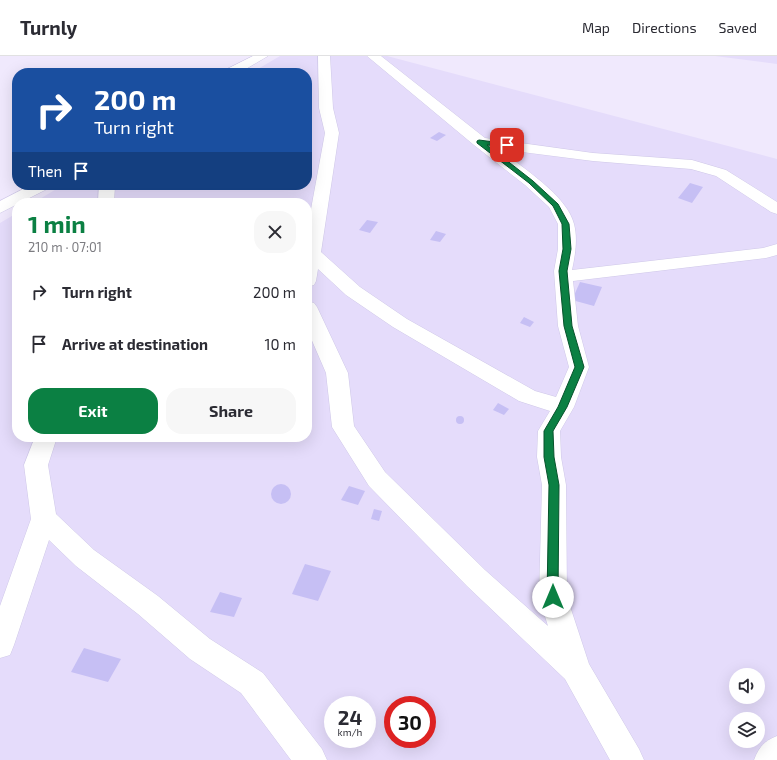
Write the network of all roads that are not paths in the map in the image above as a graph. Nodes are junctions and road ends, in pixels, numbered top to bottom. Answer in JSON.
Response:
{"nodes":[{"id":1,"x":262,"y":56,"type":"edge"},
{"id":2,"x":324,"y":56,"type":"edge"},
{"id":3,"x":373,"y":56,"type":"edge"},
{"id":4,"x":239,"y":68,"type":"edge"},
{"id":5,"x":479,"y":142,"type":"junction"},
{"id":6,"x":34,"y":190,"type":"edge"},
{"id":7,"x":19,"y":198,"type":"edge"},
{"id":8,"x":12,"y":202,"type":"edge"},
{"id":9,"x":0,"y":208,"type":"edge"},
{"id":10,"x":777,"y":209,"type":"edge"},
{"id":11,"x":777,"y":249,"type":"edge"},
{"id":12,"x":313,"y":255,"type":"junction"},
{"id":13,"x":312,"y":259,"type":"edge"},
{"id":14,"x":564,"y":277,"type":"junction"},
{"id":15,"x":312,"y":318,"type":"edge"},
{"id":16,"x":562,"y":407,"type":"junction"},
{"id":17,"x":44,"y":442,"type":"edge"},
{"id":18,"x":44,"y":519,"type":"junction"},
{"id":19,"x":0,"y":644,"type":"edge"},
{"id":20,"x":576,"y":670,"type":"junction"},
{"id":21,"x":777,"y":752,"type":"edge"},
{"id":22,"x":311,"y":760,"type":"edge"},
{"id":23,"x":628,"y":760,"type":"edge"},
{"id":24,"x":770,"y":760,"type":"edge"}],
"edges":[{"from":1,"to":4,"type":"street"},
{"from":2,"to":12,"type":"street"},
{"from":3,"to":5,"type":"street"},
{"from":5,"to":10,"type":"street"},
{"from":5,"to":14,"type":"street"},
{"from":6,"to":7,"type":"street"},
{"from":8,"to":9,"type":"street"},
{"from":11,"to":14,"type":"street"},
{"from":12,"to":13,"type":"street"},
{"from":12,"to":16,"type":"street"},
{"from":14,"to":16,"type":"street"},
{"from":15,"to":20,"type":"street"},
{"from":16,"to":20,"type":"street"},
{"from":17,"to":18,"type":"street"},
{"from":18,"to":19,"type":"street"},
{"from":18,"to":22,"type":"street"},
{"from":20,"to":23,"type":"street"},
{"from":21,"to":24,"type":"street"}]}
